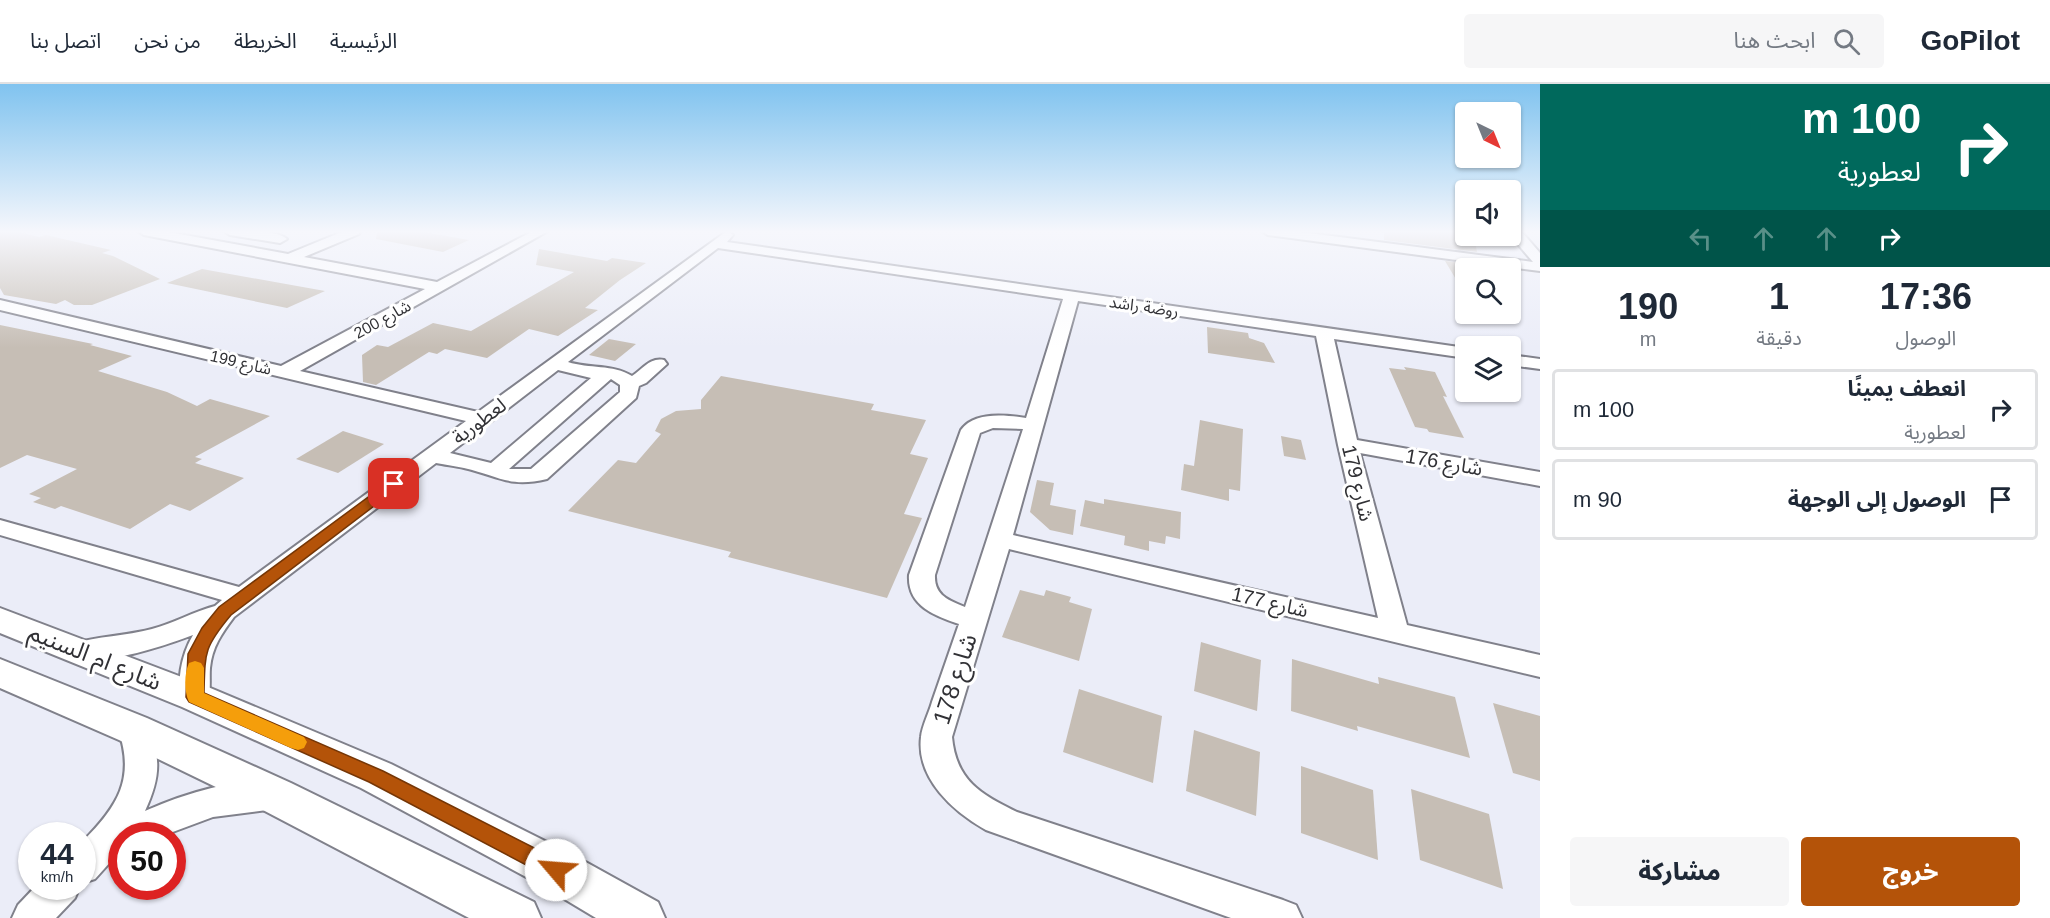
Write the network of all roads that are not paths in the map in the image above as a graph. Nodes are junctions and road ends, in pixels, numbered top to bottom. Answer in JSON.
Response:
{"nodes":[{"id":1,"x":348,"y":270,"type":"edge"},
{"id":2,"x":470,"y":270,"type":"edge"},
{"id":3,"x":681,"y":270,"type":"edge"},
{"id":4,"x":893,"y":270,"type":"edge"},
{"id":5,"x":439,"y":287,"type":"junction"},
{"id":6,"x":1072,"y":296,"type":"junction"},
{"id":7,"x":0,"y":306,"type":"edge"},
{"id":8,"x":1324,"y":333,"type":"junction"},
{"id":9,"x":1455,"y":351,"type":"edge"},
{"id":10,"x":1521,"y":361,"type":"edge"},
{"id":11,"x":555,"y":364,"type":"junction"},
{"id":12,"x":658,"y":364,"type":"dead end"},
{"id":13,"x":1540,"y":364,"type":"edge"},
{"id":14,"x":284,"y":372,"type":"junction"},
{"id":15,"x":606,"y":374,"type":"junction"},
{"id":16,"x":630,"y":383,"type":"junction"},
{"id":17,"x":482,"y":419,"type":"junction"},
{"id":18,"x":1034,"y":425,"type":"junction"},
{"id":19,"x":1348,"y":445,"type":"junction"},
{"id":20,"x":432,"y":456,"type":"junction"},
{"id":21,"x":494,"y":471,"type":"junction"},
{"id":22,"x":1540,"y":479,"type":"edge"},
{"id":23,"x":0,"y":528,"type":"edge"},
{"id":24,"x":1000,"y":538,"type":"junction"},
{"id":25,"x":233,"y":604,"type":"junction"},
{"id":26,"x":974,"y":619,"type":"junction"},
{"id":27,"x":0,"y":620,"type":"edge"},
{"id":28,"x":1395,"y":632,"type":"junction"},
{"id":29,"x":82,"y":651,"type":"junction"},
{"id":30,"x":1540,"y":666,"type":"edge"},
{"id":31,"x":0,"y":673,"type":"edge"},
{"id":32,"x":195,"y":697,"type":"junction"},
{"id":33,"x":134,"y":729,"type":"junction"},
{"id":34,"x":276,"y":796,"type":"junction"},
{"id":35,"x":159,"y":822,"type":"edge"},
{"id":36,"x":100,"y":854,"type":"edge"},
{"id":37,"x":48,"y":900,"type":"edge"},
{"id":38,"x":31,"y":918,"type":"edge"},
{"id":39,"x":517,"y":918,"type":"edge"},
{"id":40,"x":640,"y":918,"type":"edge"},
{"id":41,"x":1283,"y":918,"type":"edge"}],
"edges":[{"from":1,"to":5,"type":"street"},
{"from":2,"to":5,"type":"street","name":"شارع 200"},
{"from":3,"to":11,"type":"street","name":"لعطورية"},
{"from":4,"to":6,"type":"street","name":"روضة راشد"},
{"from":5,"to":14,"type":"street","name":"شارع 200"},
{"from":6,"to":8,"type":"street","name":"روضة راشد"},
{"from":6,"to":18,"type":"street","name":"شارع 178"},
{"from":7,"to":14,"type":"street","name":"شارع 199"},
{"from":8,"to":9,"type":"street","name":"روضة راشد"},
{"from":8,"to":19,"type":"street","name":"شارع 179"},
{"from":10,"to":13,"type":"street"},
{"from":11,"to":15,"type":"street"},
{"from":11,"to":17,"type":"street","name":"لعطورية"},
{"from":12,"to":16,"type":"street"},
{"from":14,"to":17,"type":"street","name":"شارع 199"},
{"from":15,"to":16,"type":"street"},
{"from":15,"to":21,"type":"street"},
{"from":16,"to":21,"type":"street"},
{"from":17,"to":20,"type":"street","name":"لعطورية"},
{"from":18,"to":24,"type":"street","name":"شارع 178"},
{"from":18,"to":26,"type":"street"},
{"from":19,"to":22,"type":"street","name":"شارع 176"},
{"from":19,"to":28,"type":"street","name":"شارع 179"},
{"from":20,"to":21,"type":"street"},
{"from":20,"to":25,"type":"street","name":"لعطورية"},
{"from":23,"to":25,"type":"street"},
{"from":24,"to":26,"type":"street","name":"شارع 178"},
{"from":24,"to":28,"type":"street","name":"شارع 177"},
{"from":25,"to":29,"type":"street","name":"لعطورية"},
{"from":25,"to":32,"type":"street","name":"لعطورية"},
{"from":26,"to":41,"type":"street","name":"شارع 178"},
{"from":27,"to":29,"type":"main road","name":"شارع ام السنيم"},
{"from":28,"to":30,"type":"street","name":"شارع 177"},
{"from":29,"to":32,"type":"main road","name":"شارع ام السنيم"},
{"from":31,"to":33,"type":"main road"},
{"from":32,"to":40,"type":"main road","name":"شارع ام السنيم"},
{"from":33,"to":34,"type":"main road"},
{"from":33,"to":36,"type":"street"},
{"from":34,"to":35,"type":"street"},
{"from":34,"to":39,"type":"main road"},
{"from":37,"to":38,"type":"street"}]}
